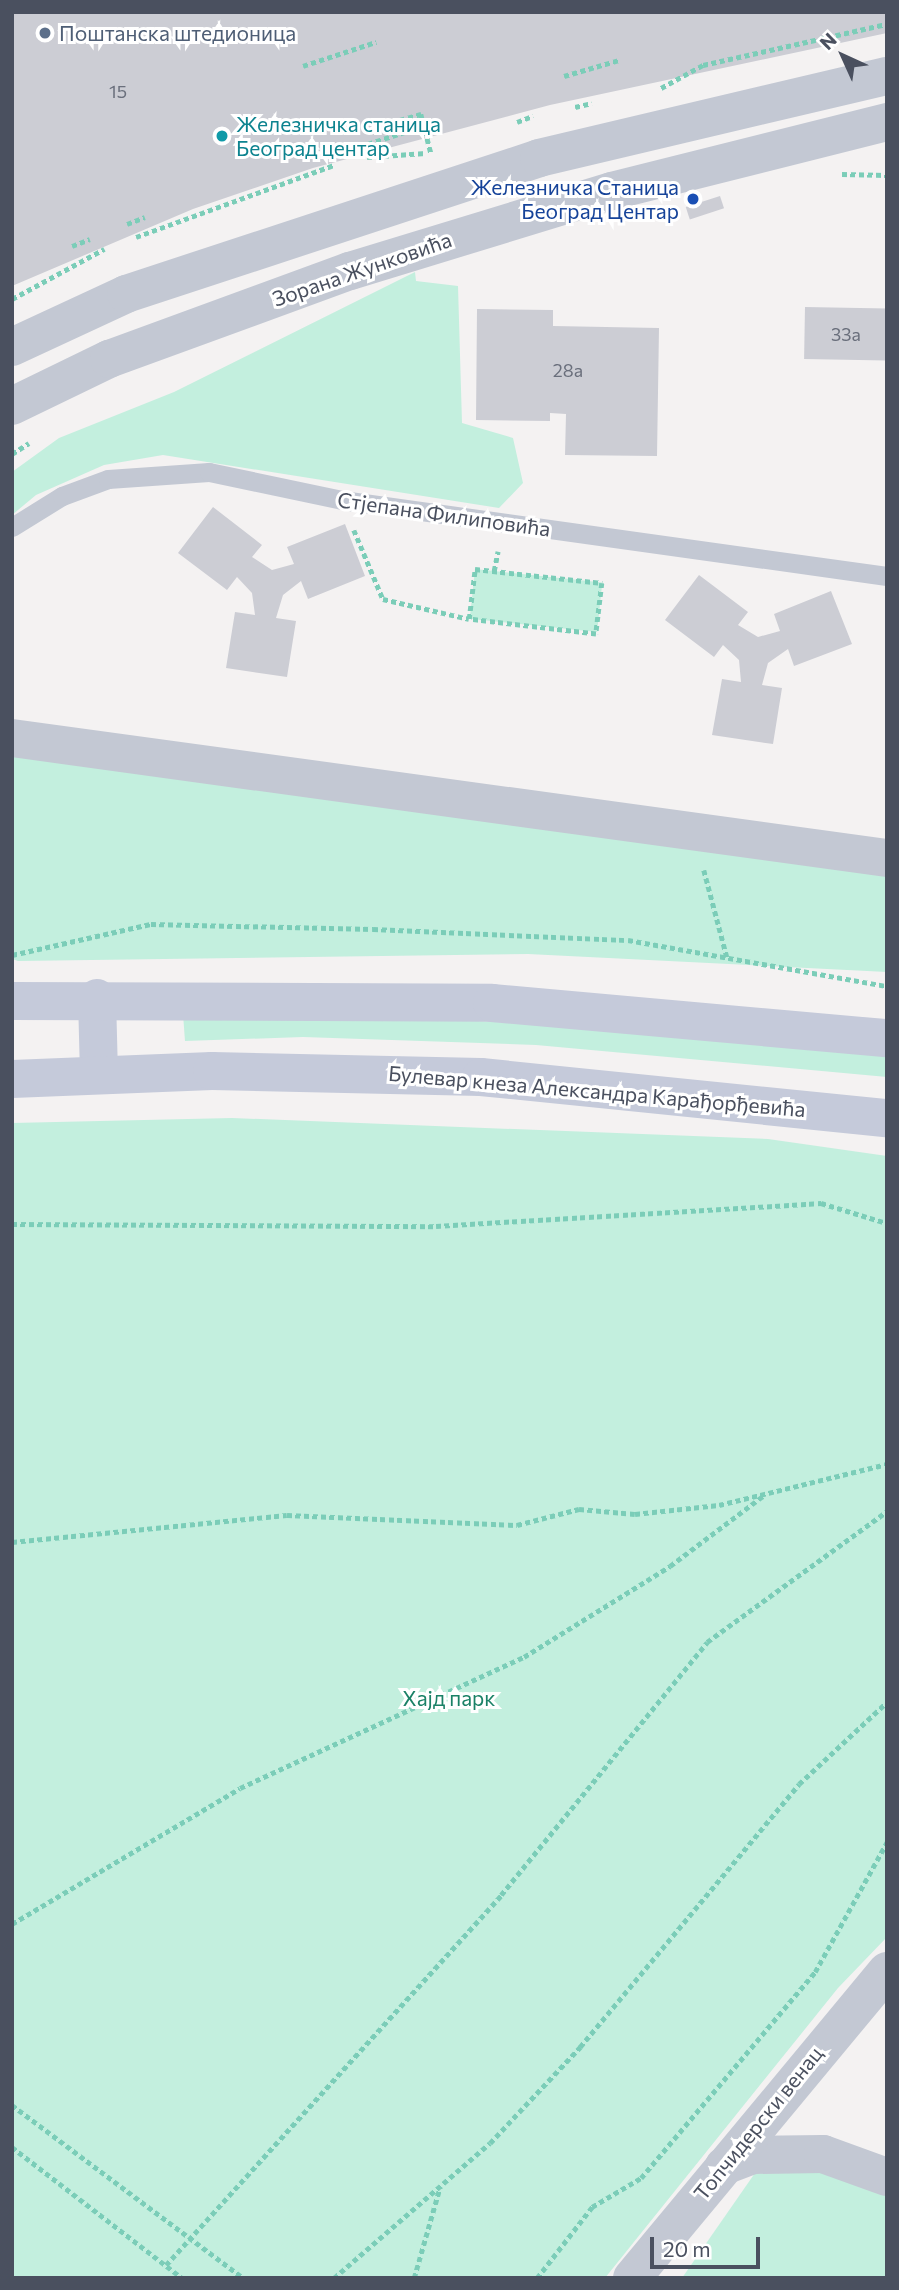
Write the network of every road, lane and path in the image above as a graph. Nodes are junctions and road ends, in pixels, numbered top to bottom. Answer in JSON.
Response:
{"nodes":[{"id":1,"x":887,"y":24,"type":"edge"},
{"id":2,"x":376,"y":42,"type":"dead end"},
{"id":3,"x":619,"y":60,"type":"dead end"},
{"id":4,"x":303,"y":66,"type":"dead end"},
{"id":5,"x":564,"y":76,"type":"dead end"},
{"id":6,"x":887,"y":76,"type":"edge"},
{"id":7,"x":656,"y":91,"type":"dead end"},
{"id":8,"x":602,"y":102,"type":"dead end"},
{"id":9,"x":575,"y":107,"type":"dead end"},
{"id":10,"x":533,"y":116,"type":"dead end"},
{"id":11,"x":400,"y":120,"type":"dead end"},
{"id":12,"x":887,"y":122,"type":"edge"},
{"id":13,"x":507,"y":125,"type":"dead end"},
{"id":14,"x":404,"y":132,"type":"dead end"},
{"id":15,"x":368,"y":144,"type":"dead end"},
{"id":16,"x":443,"y":148,"type":"dead end"},
{"id":17,"x":431,"y":153,"type":"junction"},
{"id":18,"x":367,"y":158,"type":"dead end"},
{"id":19,"x":334,"y":165,"type":"dead end"},
{"id":20,"x":145,"y":217,"type":"dead end"},
{"id":21,"x":127,"y":224,"type":"dead end"},
{"id":22,"x":136,"y":237,"type":"dead end"},
{"id":23,"x":90,"y":240,"type":"dead end"},
{"id":24,"x":72,"y":246,"type":"dead end"},
{"id":25,"x":104,"y":249,"type":"dead end"},
{"id":26,"x":12,"y":299,"type":"edge"},
{"id":27,"x":22,"y":339,"type":"edge"},
{"id":28,"x":12,"y":406,"type":"edge"},
{"id":29,"x":342,"y":500,"type":"junction"},
{"id":30,"x":12,"y":527,"type":"edge"},
{"id":31,"x":887,"y":576,"type":"edge"},
{"id":32,"x":469,"y":619,"type":"junction"},
{"id":33,"x":12,"y":738,"type":"edge"},
{"id":34,"x":693,"y":831,"type":"junction"},
{"id":35,"x":887,"y":858,"type":"edge"},
{"id":36,"x":12,"y":955,"type":"edge"},
{"id":37,"x":727,"y":957,"type":"junction"},
{"id":38,"x":887,"y":986,"type":"edge"},
{"id":39,"x":97,"y":999,"type":"junction"},
{"id":40,"x":12,"y":1001,"type":"edge"},
{"id":41,"x":887,"y":1038,"type":"edge"},
{"id":42,"x":99,"y":1074,"type":"junction"},
{"id":43,"x":12,"y":1079,"type":"edge"},
{"id":44,"x":887,"y":1118,"type":"edge"},
{"id":45,"x":887,"y":1223,"type":"edge"},
{"id":46,"x":12,"y":1224,"type":"edge"},
{"id":47,"x":887,"y":1464,"type":"edge"},
{"id":48,"x":767,"y":1493,"type":"junction"},
{"id":49,"x":887,"y":1511,"type":"edge"},
{"id":50,"x":12,"y":1542,"type":"edge"},
{"id":51,"x":887,"y":1702,"type":"edge"},
{"id":52,"x":887,"y":1842,"type":"edge"},
{"id":53,"x":12,"y":1924,"type":"edge"},
{"id":54,"x":884,"y":1984,"type":"edge"},
{"id":55,"x":12,"y":2105,"type":"edge"},
{"id":56,"x":12,"y":2147,"type":"edge"},
{"id":57,"x":724,"y":2166,"type":"junction"},
{"id":58,"x":887,"y":2176,"type":"edge"},
{"id":59,"x":440,"y":2186,"type":"junction"},
{"id":60,"x":191,"y":2239,"type":"junction"},
{"id":61,"x":166,"y":2265,"type":"junction"},
{"id":62,"x":182,"y":2278,"type":"edge"},
{"id":63,"x":243,"y":2278,"type":"edge"},
{"id":64,"x":334,"y":2278,"type":"edge"},
{"id":65,"x":414,"y":2278,"type":"edge"},
{"id":66,"x":537,"y":2278,"type":"edge"},
{"id":67,"x":632,"y":2278,"type":"edge"}],
"edges":[{"from":1,"to":7,"type":"path"},
{"from":2,"to":4,"type":"path"},
{"from":3,"to":5,"type":"path"},
{"from":6,"to":27,"type":"street"},
{"from":8,"to":9,"type":"path"},
{"from":10,"to":13,"type":"path"},
{"from":11,"to":17,"type":"path"},
{"from":12,"to":28,"type":"street","name":"Зорана Жунковића"},
{"from":14,"to":15,"type":"path"},
{"from":16,"to":17,"type":"path"},
{"from":17,"to":18,"type":"path"},
{"from":19,"to":22,"type":"path"},
{"from":20,"to":21,"type":"path"},
{"from":23,"to":24,"type":"path"},
{"from":25,"to":26,"type":"path"},
{"from":29,"to":30,"type":"lane","name":"Стјепана Филиповића"},
{"from":29,"to":31,"type":"lane","name":"Стјепана Филиповића"},
{"from":29,"to":32,"type":"path"},
{"from":32,"to":32,"type":"path"},
{"from":33,"to":34,"type":"street"},
{"from":34,"to":35,"type":"street"},
{"from":34,"to":37,"type":"path"},
{"from":36,"to":37,"type":"path"},
{"from":37,"to":38,"type":"path"},
{"from":39,"to":40,"type":"main road"},
{"from":39,"to":41,"type":"main road"},
{"from":39,"to":42,"type":"main road"},
{"from":42,"to":43,"type":"main road","name":"Булевар кнеза Александра Карађорђевића"},
{"from":42,"to":44,"type":"main road","name":"Булевар кнеза Александра Карађорђевића"},
{"from":45,"to":46,"type":"path"},
{"from":47,"to":48,"type":"path"},
{"from":48,"to":50,"type":"path"},
{"from":48,"to":53,"type":"path"},
{"from":49,"to":60,"type":"path"},
{"from":51,"to":59,"type":"path"},
{"from":52,"to":66,"type":"path"},
{"from":54,"to":57,"type":"street","name":"Топчидерски венац"},
{"from":55,"to":60,"type":"path"},
{"from":56,"to":61,"type":"path"},
{"from":57,"to":58,"type":"street"},
{"from":57,"to":67,"type":"street","name":"Топчидерски венац"},
{"from":59,"to":64,"type":"path"},
{"from":59,"to":65,"type":"path"},
{"from":60,"to":61,"type":"path"},
{"from":60,"to":63,"type":"path"},
{"from":61,"to":62,"type":"path"}]}
